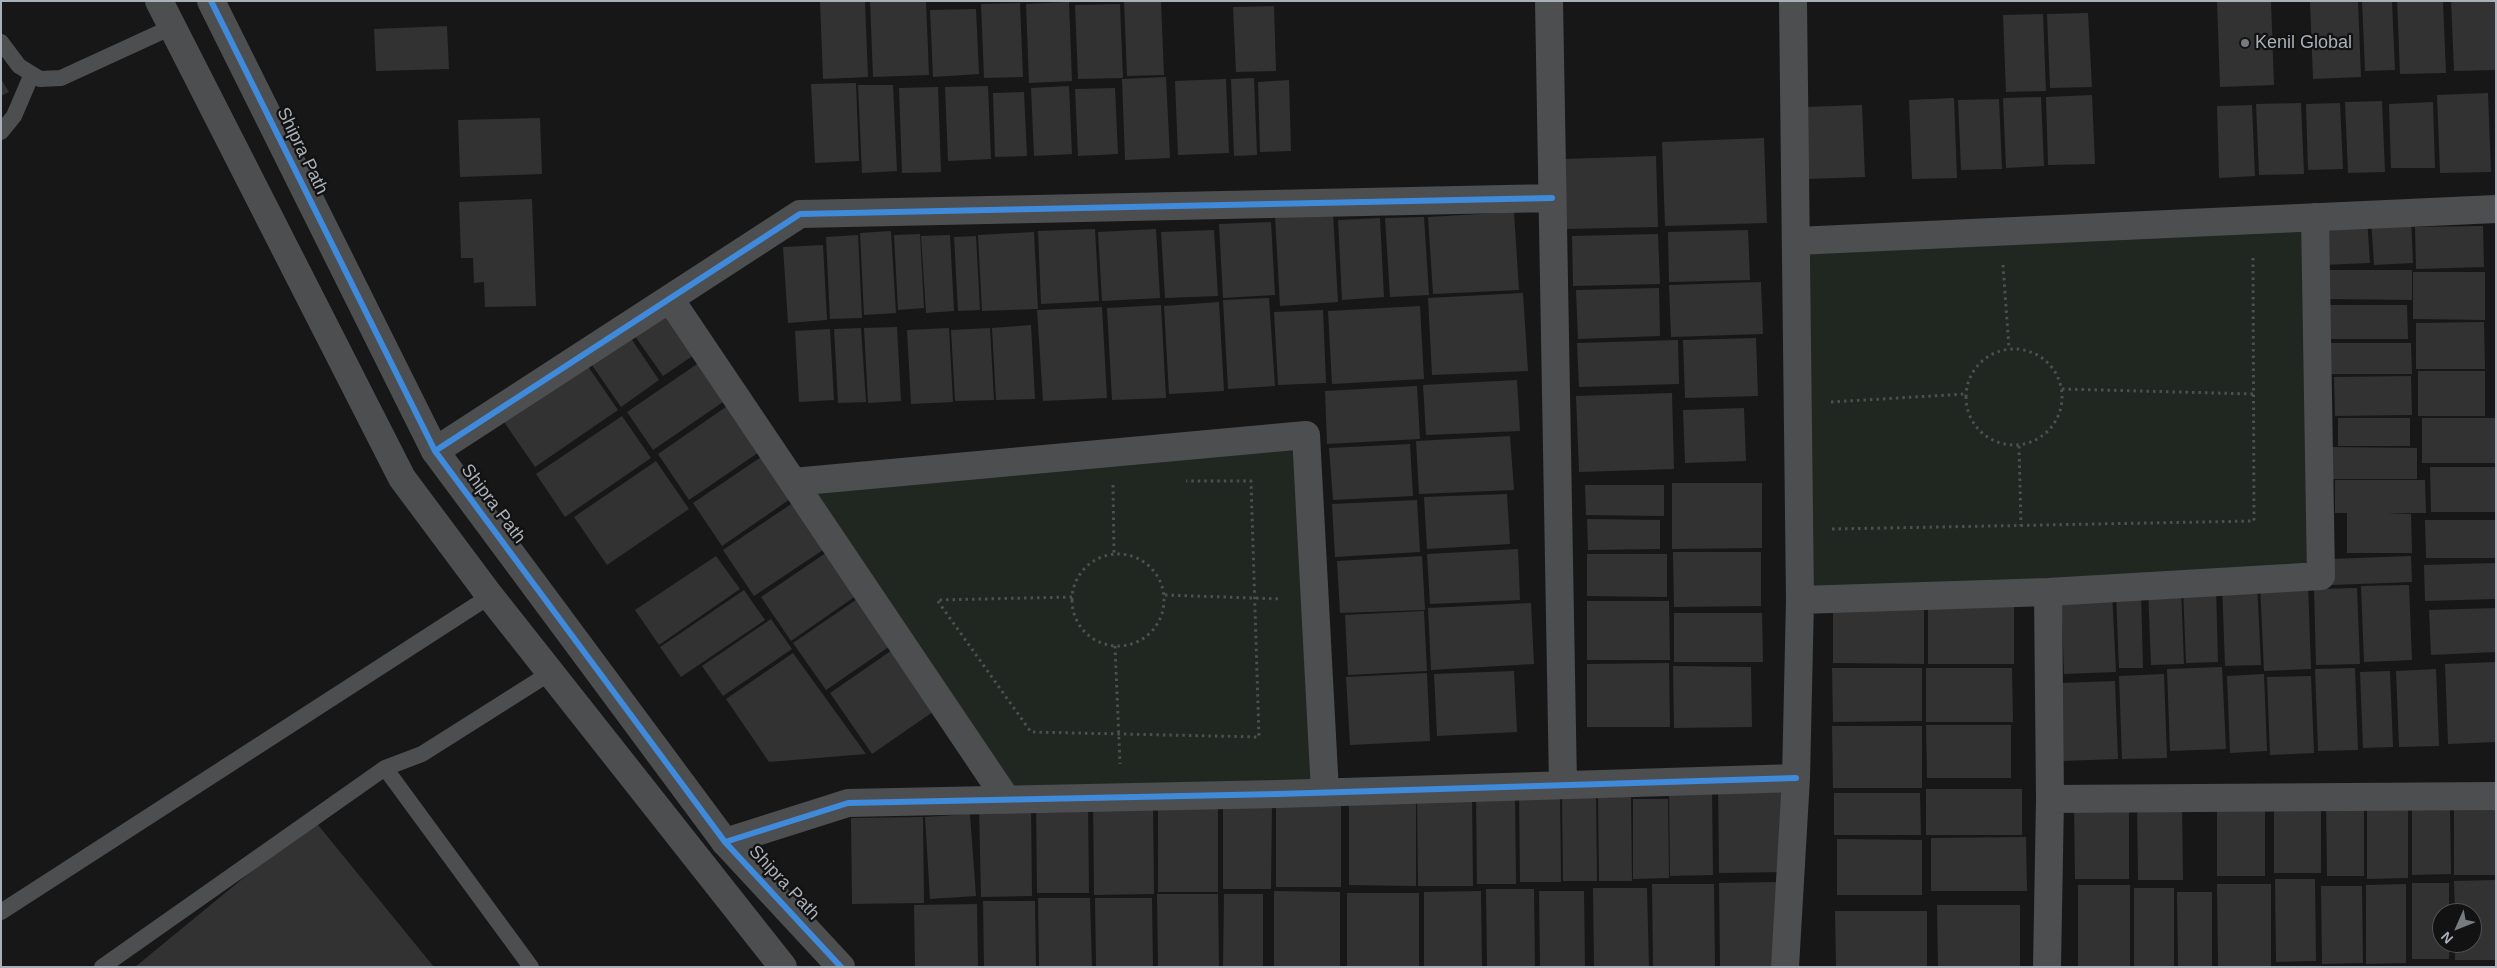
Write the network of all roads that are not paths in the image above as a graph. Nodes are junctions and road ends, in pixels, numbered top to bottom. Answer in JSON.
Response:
{"nodes":[{"id":1,"x":159,"y":1,"type":"edge"},
{"id":2,"x":211,"y":1,"type":"edge"},
{"id":3,"x":1549,"y":1,"type":"edge"},
{"id":4,"x":1793,"y":1,"type":"edge"},
{"id":5,"x":172,"y":27,"type":"junction"},
{"id":6,"x":1,"y":42,"type":"edge"},
{"id":7,"x":32,"y":74,"type":"junction"},
{"id":8,"x":1,"y":132,"type":"edge"},
{"id":9,"x":1552,"y":198,"type":"junction"},
{"id":10,"x":2496,"y":208,"type":"edge"},
{"id":11,"x":2315,"y":217,"type":"junction"},
{"id":12,"x":1796,"y":241,"type":"junction"},
{"id":13,"x":670,"y":299,"type":"junction"},
{"id":14,"x":434,"y":451,"type":"junction"},
{"id":15,"x":793,"y":482,"type":"junction"},
{"id":16,"x":2048,"y":592,"type":"junction"},
{"id":17,"x":490,"y":596,"type":"junction"},
{"id":18,"x":1800,"y":600,"type":"junction"},
{"id":19,"x":550,"y":672,"type":"junction"},
{"id":20,"x":385,"y":768,"type":"junction"},
{"id":21,"x":1796,"y":778,"type":"junction"},
{"id":22,"x":1563,"y":785,"type":"junction"},
{"id":23,"x":1325,"y":792,"type":"junction"},
{"id":24,"x":2496,"y":796,"type":"edge"},
{"id":25,"x":2050,"y":799,"type":"junction"},
{"id":26,"x":1007,"y":800,"type":"junction"},
{"id":27,"x":726,"y":842,"type":"junction"},
{"id":28,"x":1,"y":912,"type":"edge"},
{"id":29,"x":102,"y":967,"type":"edge"},
{"id":30,"x":531,"y":967,"type":"edge"},
{"id":31,"x":783,"y":967,"type":"edge"},
{"id":32,"x":841,"y":967,"type":"edge"},
{"id":33,"x":1786,"y":967,"type":"edge"},
{"id":34,"x":2047,"y":967,"type":"edge"}],
"edges":[{"from":1,"to":5,"type":"street"},
{"from":2,"to":14,"type":"street","name":"Shipra Path"},
{"from":3,"to":9,"type":"street"},
{"from":4,"to":12,"type":"street"},
{"from":5,"to":7,"type":"lane"},
{"from":5,"to":17,"type":"street"},
{"from":6,"to":7,"type":"lane"},
{"from":7,"to":8,"type":"lane"},
{"from":9,"to":13,"type":"street"},
{"from":9,"to":22,"type":"street"},
{"from":10,"to":11,"type":"street"},
{"from":11,"to":12,"type":"street"},
{"from":11,"to":16,"type":"street"},
{"from":12,"to":18,"type":"street"},
{"from":13,"to":14,"type":"street"},
{"from":13,"to":15,"type":"street"},
{"from":14,"to":27,"type":"street","name":"Shipra Path"},
{"from":15,"to":23,"type":"street"},
{"from":15,"to":26,"type":"street"},
{"from":16,"to":18,"type":"street"},
{"from":16,"to":25,"type":"street"},
{"from":17,"to":19,"type":"street"},
{"from":17,"to":28,"type":"lane"},
{"from":18,"to":21,"type":"street"},
{"from":19,"to":20,"type":"lane"},
{"from":19,"to":31,"type":"street"},
{"from":20,"to":29,"type":"lane"},
{"from":20,"to":30,"type":"lane"},
{"from":21,"to":22,"type":"street"},
{"from":21,"to":33,"type":"street"},
{"from":22,"to":23,"type":"street"},
{"from":23,"to":26,"type":"street"},
{"from":24,"to":25,"type":"street"},
{"from":25,"to":34,"type":"street"},
{"from":26,"to":27,"type":"street"},
{"from":27,"to":32,"type":"street","name":"Shipra Path"}]}
